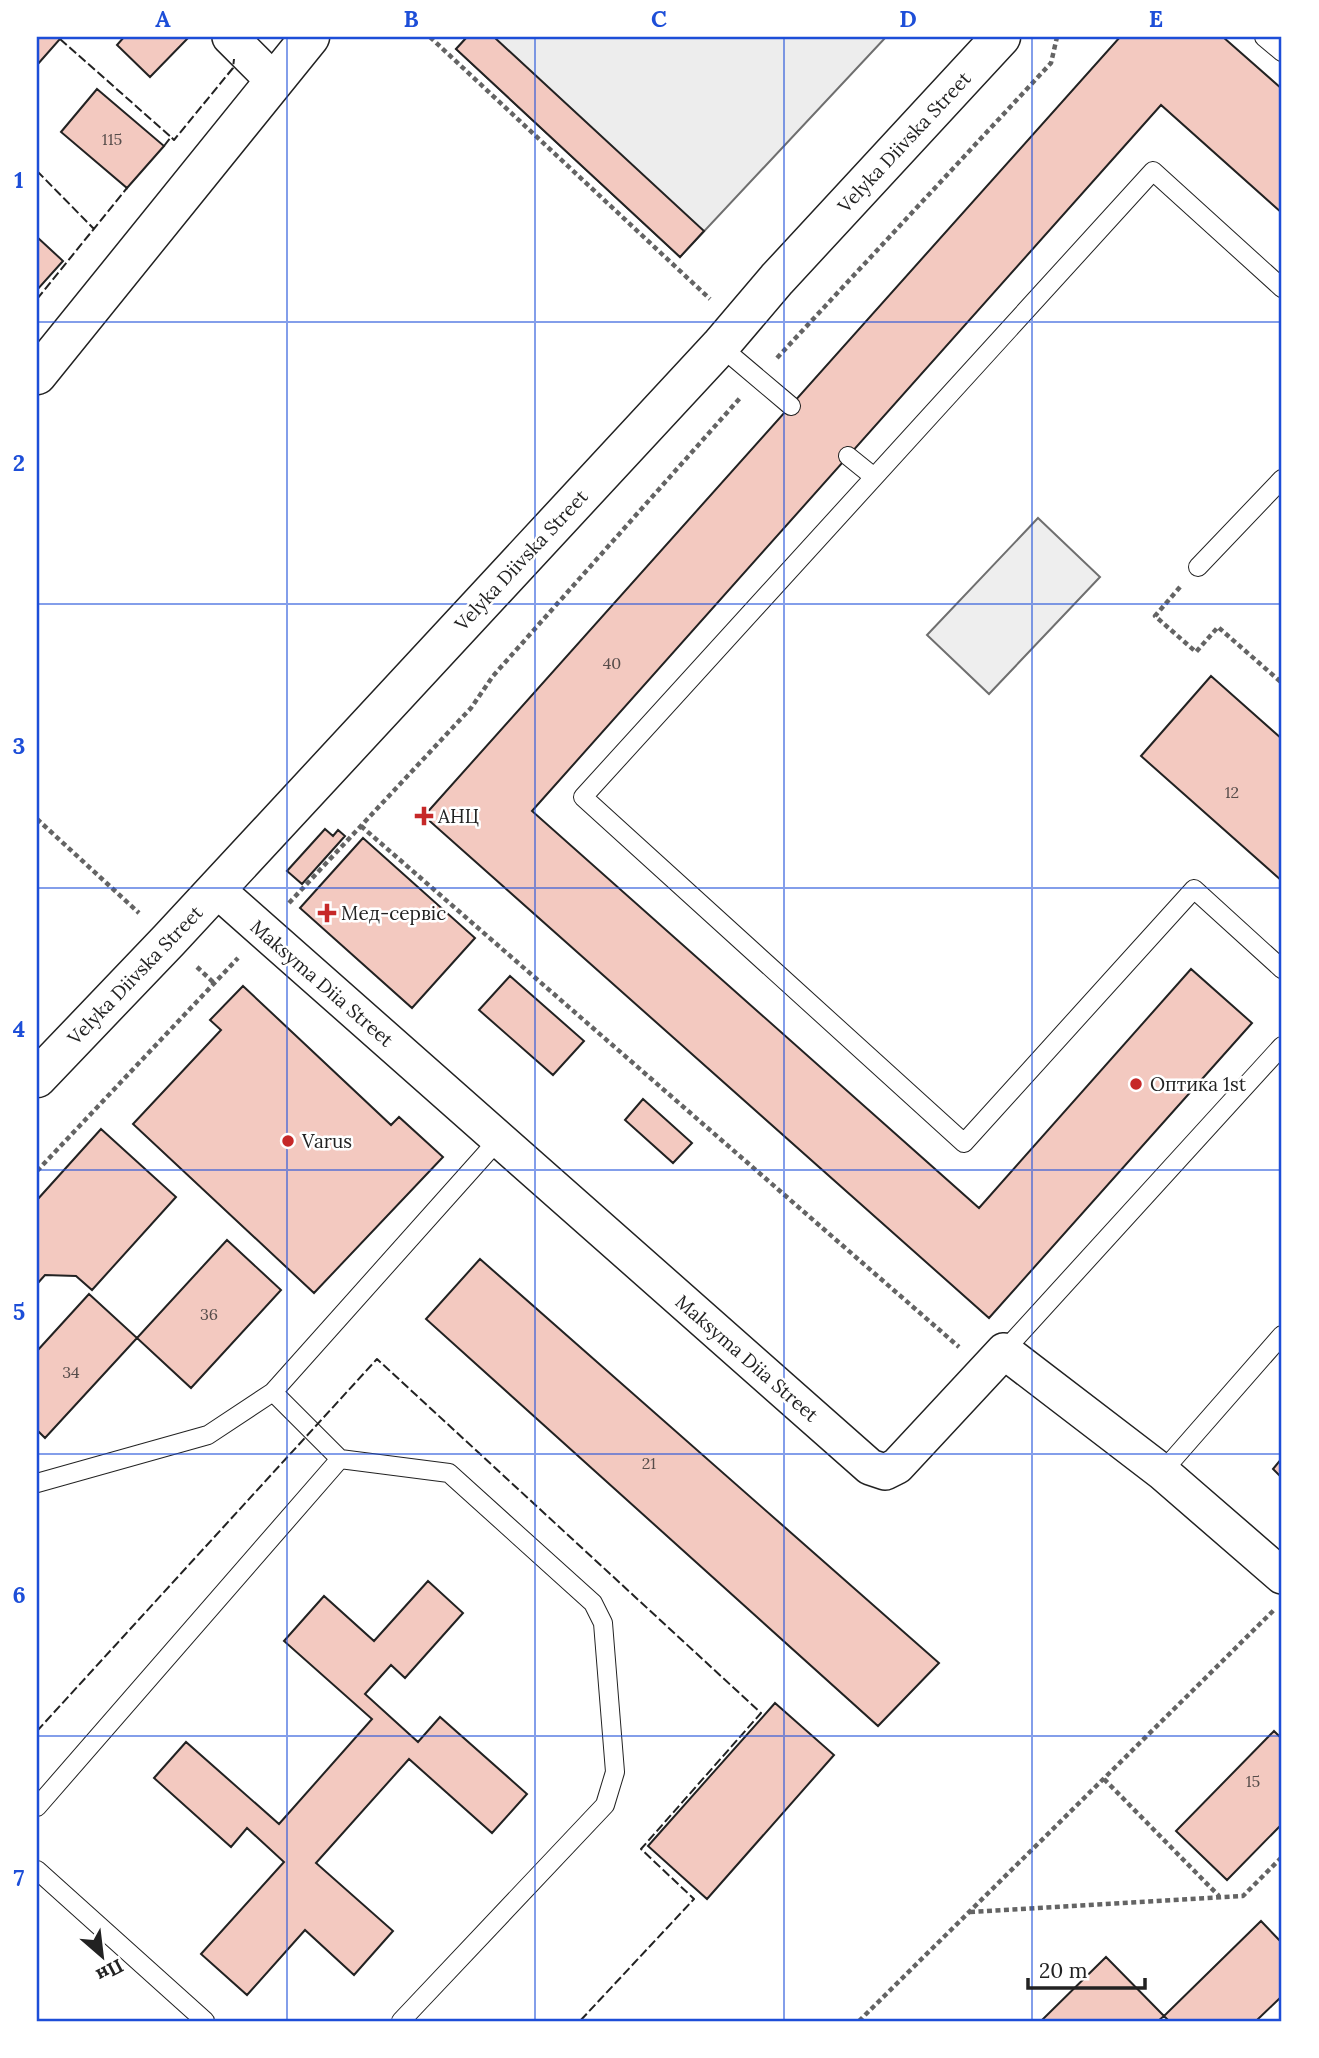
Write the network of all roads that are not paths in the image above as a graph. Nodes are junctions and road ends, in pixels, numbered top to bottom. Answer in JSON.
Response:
{"nodes":[{"id":1,"x":230,"y":37,"type":"edge"},
{"id":2,"x":310,"y":37,"type":"edge"},
{"id":3,"x":1001,"y":37,"type":"edge"},
{"id":4,"x":1265,"y":37,"type":"edge"},
{"id":5,"x":1282,"y":52,"type":"edge"},
{"id":6,"x":274,"y":81,"type":"junction"},
{"id":7,"x":1282,"y":288,"type":"edge"},
{"id":8,"x":729,"y":335,"type":"junction"},
{"id":9,"x":37,"y":375,"type":"edge"},
{"id":10,"x":791,"y":406,"type":"dead end"},
{"id":11,"x":848,"y":456,"type":"dead end"},
{"id":12,"x":874,"y":477,"type":"junction"},
{"id":13,"x":1282,"y":479,"type":"edge"},
{"id":14,"x":1198,"y":567,"type":"road end"},
{"id":15,"x":216,"y":889,"type":"junction"},
{"id":16,"x":1282,"y":969,"type":"edge"},
{"id":17,"x":1282,"y":1046,"type":"edge"},
{"id":18,"x":37,"y":1078,"type":"edge"},
{"id":19,"x":499,"y":1139,"type":"junction"},
{"id":20,"x":1282,"y":1335,"type":"edge"},
{"id":21,"x":996,"y":1361,"type":"junction"},
{"id":22,"x":273,"y":1392,"type":"junction"},
{"id":23,"x":340,"y":1458,"type":"junction"},
{"id":24,"x":1162,"y":1472,"type":"junction"},
{"id":25,"x":37,"y":1483,"type":"edge"},
{"id":26,"x":1282,"y":1576,"type":"edge"},
{"id":27,"x":37,"y":1807,"type":"edge"},
{"id":28,"x":37,"y":1870,"type":"edge"},
{"id":29,"x":205,"y":2021,"type":"edge"},
{"id":30,"x":401,"y":2021,"type":"edge"}],
"edges":[{"from":1,"to":6,"type":"street"},
{"from":2,"to":6,"type":"main road"},
{"from":3,"to":8,"type":"main road","name":"Velyka Diivska Street"},
{"from":4,"to":5,"type":"lane"},
{"from":6,"to":9,"type":"main road"},
{"from":7,"to":12,"type":"lane"},
{"from":8,"to":10,"type":"lane"},
{"from":8,"to":15,"type":"main road","name":"Velyka Diivska Street"},
{"from":11,"to":12,"type":"lane"},
{"from":12,"to":16,"type":"lane"},
{"from":13,"to":14,"type":"lane"},
{"from":15,"to":18,"type":"main road","name":"Velyka Diivska Street"},
{"from":15,"to":19,"type":"street","name":"Maksyma Diia Street"},
{"from":17,"to":21,"type":"lane"},
{"from":19,"to":21,"type":"street","name":"Maksyma Diia Street"},
{"from":19,"to":22,"type":"lane"},
{"from":20,"to":24,"type":"lane"},
{"from":21,"to":24,"type":"street"},
{"from":22,"to":23,"type":"lane"},
{"from":22,"to":25,"type":"lane"},
{"from":23,"to":27,"type":"lane"},
{"from":23,"to":30,"type":"lane"},
{"from":24,"to":26,"type":"street"},
{"from":28,"to":29,"type":"lane"}]}
